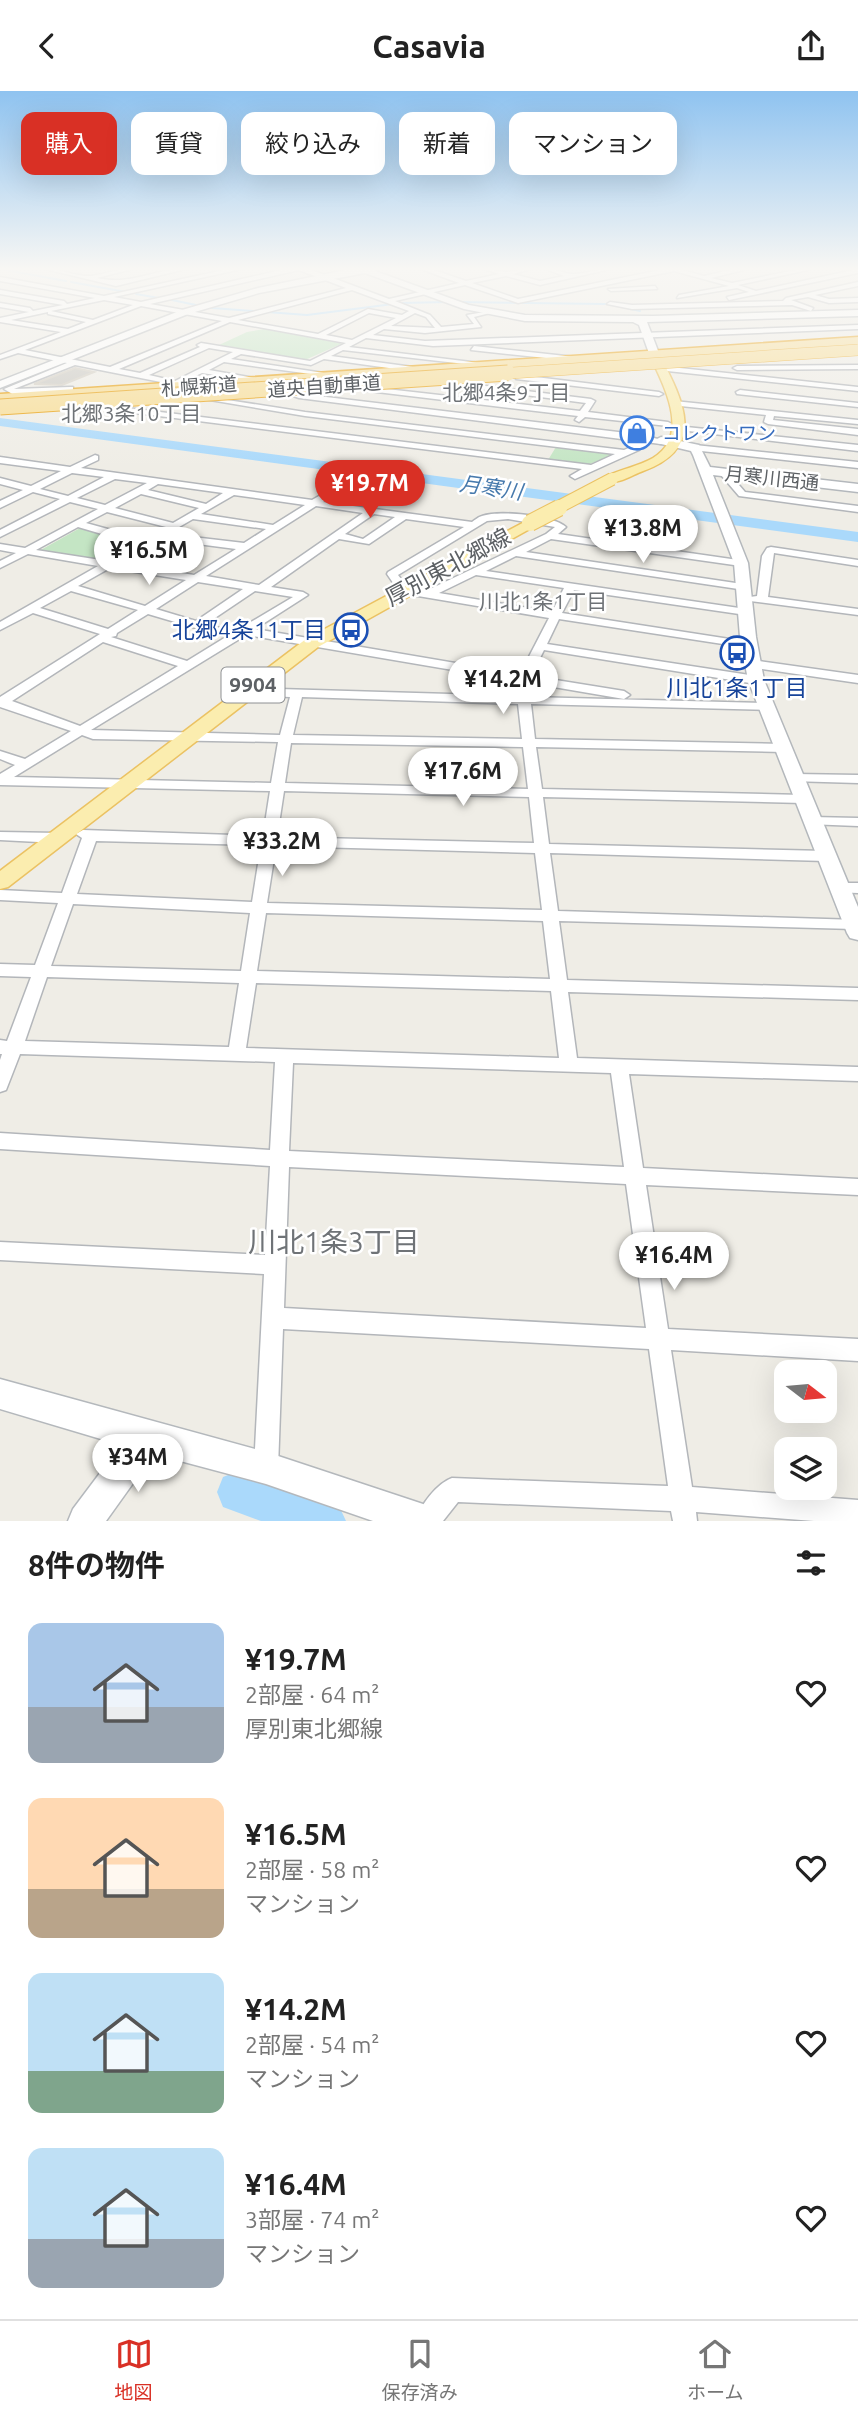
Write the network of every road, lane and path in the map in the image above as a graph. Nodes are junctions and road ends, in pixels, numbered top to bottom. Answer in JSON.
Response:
{"nodes":[{"id":1,"x":634,"y":334,"type":"edge"},
{"id":2,"x":60,"y":335,"type":"edge"},
{"id":3,"x":131,"y":335,"type":"edge"},
{"id":4,"x":194,"y":335,"type":"edge"},
{"id":5,"x":311,"y":335,"type":"edge"},
{"id":6,"x":369,"y":335,"type":"edge"},
{"id":7,"x":617,"y":335,"type":"edge"},
{"id":8,"x":644,"y":335,"type":"edge"},
{"id":9,"x":647,"y":335,"type":"junction"},
{"id":10,"x":654,"y":335,"type":"edge"},
{"id":11,"x":318,"y":336,"type":"joint"},
{"id":12,"x":365,"y":337,"type":"junction"},
{"id":13,"x":544,"y":338,"type":"junction"},
{"id":14,"x":179,"y":341,"type":"junction"},
{"id":15,"x":353,"y":342,"type":"junction"},
{"id":16,"x":425,"y":343,"type":"junction"},
{"id":17,"x":208,"y":346,"type":"junction"},
{"id":18,"x":0,"y":347,"type":"edge"},
{"id":19,"x":858,"y":347,"type":"edge"},
{"id":20,"x":342,"y":348,"type":"junction"},
{"id":21,"x":17,"y":351,"type":"junction"},
{"id":22,"x":241,"y":351,"type":"junction"},
{"id":23,"x":546,"y":356,"type":"junction"},
{"id":24,"x":0,"y":357,"type":"edge"},
{"id":25,"x":321,"y":357,"type":"junction"},
{"id":26,"x":223,"y":360,"type":"junction"},
{"id":27,"x":584,"y":360,"type":"junction"},
{"id":28,"x":69,"y":361,"type":"junction"},
{"id":29,"x":652,"y":362,"type":"junction"},
{"id":30,"x":500,"y":366,"type":"junction"},
{"id":31,"x":858,"y":367,"type":"edge"},
{"id":32,"x":110,"y":370,"type":"junction"},
{"id":33,"x":201,"y":371,"type":"junction"},
{"id":34,"x":425,"y":371,"type":"junction"},
{"id":35,"x":724,"y":374,"type":"junction"},
{"id":36,"x":141,"y":376,"type":"junction"},
{"id":37,"x":340,"y":376,"type":"junction"},
{"id":38,"x":739,"y":376,"type":"junction"},
{"id":39,"x":519,"y":377,"type":"junction"},
{"id":40,"x":267,"y":381,"type":"junction"},
{"id":41,"x":440,"y":382,"type":"junction"},
{"id":42,"x":0,"y":385,"type":"edge"},
{"id":43,"x":176,"y":385,"type":"junction"},
{"id":44,"x":484,"y":386,"type":"junction"},
{"id":45,"x":360,"y":388,"type":"junction"},
{"id":46,"x":858,"y":389,"type":"edge"},
{"id":47,"x":290,"y":392,"type":"junction"},
{"id":48,"x":740,"y":392,"type":"junction"},
{"id":49,"x":659,"y":394,"type":"junction"},
{"id":50,"x":202,"y":398,"type":"junction"},
{"id":51,"x":326,"y":400,"type":"junction"},
{"id":52,"x":34,"y":403,"type":"junction"},
{"id":53,"x":467,"y":403,"type":"junction"},
{"id":54,"x":674,"y":403,"type":"junction"},
{"id":55,"x":0,"y":405,"type":"edge"},
{"id":56,"x":858,"y":405,"type":"edge"},
{"id":57,"x":734,"y":408,"type":"junction"},
{"id":58,"x":119,"y":409,"type":"dead end"},
{"id":59,"x":771,"y":413,"type":"junction"},
{"id":60,"x":305,"y":414,"type":"junction"},
{"id":61,"x":582,"y":415,"type":"junction"},
{"id":62,"x":455,"y":416,"type":"junction"},
{"id":63,"x":858,"y":422,"type":"edge"},
{"id":64,"x":674,"y":426,"type":"junction"},
{"id":65,"x":286,"y":429,"type":"junction"},
{"id":66,"x":572,"y":430,"type":"junction"},
{"id":67,"x":441,"y":431,"type":"junction"},
{"id":68,"x":858,"y":432,"type":"edge"},
{"id":69,"x":643,"y":438,"type":"junction"},
{"id":70,"x":661,"y":441,"type":"junction"},
{"id":71,"x":676,"y":443,"type":"junction"},
{"id":72,"x":426,"y":447,"type":"junction"},
{"id":73,"x":695,"y":448,"type":"junction"},
{"id":74,"x":858,"y":448,"type":"edge"},
{"id":75,"x":624,"y":453,"type":"junction"},
{"id":76,"x":95,"y":458,"type":"dead end"},
{"id":77,"x":0,"y":460,"type":"edge"},
{"id":78,"x":858,"y":465,"type":"edge"},
{"id":79,"x":636,"y":467,"type":"junction"},
{"id":80,"x":592,"y":468,"type":"junction"},
{"id":81,"x":70,"y":470,"type":"junction"},
{"id":82,"x":704,"y":470,"type":"junction"},
{"id":83,"x":724,"y":473,"type":"junction"},
{"id":84,"x":113,"y":476,"type":"junction"},
{"id":85,"x":575,"y":476,"type":"dead end"},
{"id":86,"x":0,"y":481,"type":"edge"},
{"id":87,"x":156,"y":482,"type":"junction"},
{"id":88,"x":858,"y":488,"type":"edge"},
{"id":89,"x":32,"y":489,"type":"junction"},
{"id":90,"x":141,"y":491,"type":"junction"},
{"id":91,"x":333,"y":491,"type":"dead end"},
{"id":92,"x":231,"y":493,"type":"junction"},
{"id":93,"x":70,"y":499,"type":"junction"},
{"id":94,"x":316,"y":503,"type":"junction"},
{"id":95,"x":0,"y":505,"type":"edge"},
{"id":96,"x":207,"y":507,"type":"junction"},
{"id":97,"x":107,"y":509,"type":"junction"},
{"id":98,"x":858,"y":509,"type":"edge"},
{"id":99,"x":372,"y":511,"type":"junction"},
{"id":100,"x":405,"y":515,"type":"junction"},
{"id":101,"x":192,"y":516,"type":"junction"},
{"id":102,"x":78,"y":524,"type":"junction"},
{"id":103,"x":474,"y":525,"type":"junction"},
{"id":104,"x":174,"y":526,"type":"junction"},
{"id":105,"x":276,"y":528,"type":"junction"},
{"id":106,"x":0,"y":534,"type":"edge"},
{"id":107,"x":337,"y":535,"type":"junction"},
{"id":108,"x":158,"y":536,"type":"junction"},
{"id":109,"x":550,"y":536,"type":"junction"},
{"id":110,"x":145,"y":543,"type":"junction"},
{"id":111,"x":0,"y":547,"type":"edge"},
{"id":112,"x":248,"y":547,"type":"junction"},
{"id":113,"x":26,"y":552,"type":"junction"},
{"id":114,"x":514,"y":552,"type":"junction"},
{"id":115,"x":741,"y":563,"type":"junction"},
{"id":116,"x":858,"y":563,"type":"edge"},
{"id":117,"x":0,"y":565,"type":"edge"},
{"id":118,"x":108,"y":565,"type":"junction"},
{"id":119,"x":472,"y":572,"type":"junction"},
{"id":120,"x":197,"y":579,"type":"junction"},
{"id":121,"x":70,"y":587,"type":"junction"},
{"id":122,"x":257,"y":587,"type":"junction"},
{"id":123,"x":570,"y":587,"type":"junction"},
{"id":124,"x":404,"y":591,"type":"junction"},
{"id":125,"x":427,"y":595,"type":"junction"},
{"id":126,"x":749,"y":599,"type":"junction"},
{"id":127,"x":32,"y":609,"type":"junction"},
{"id":128,"x":147,"y":610,"type":"junction"},
{"id":129,"x":858,"y":612,"type":"edge"},
{"id":130,"x":555,"y":616,"type":"junction"},
{"id":131,"x":198,"y":624,"type":"junction"},
{"id":132,"x":0,"y":627,"type":"edge"},
{"id":133,"x":240,"y":633,"type":"junction"},
{"id":134,"x":108,"y":637,"type":"junction"},
{"id":135,"x":312,"y":642,"type":"junction"},
{"id":136,"x":749,"y":645,"type":"junction"},
{"id":137,"x":539,"y":646,"type":"junction"},
{"id":138,"x":187,"y":665,"type":"junction"},
{"id":139,"x":753,"y":672,"type":"junction"},
{"id":140,"x":524,"y":678,"type":"junction"},
{"id":141,"x":858,"y":679,"type":"edge"},
{"id":142,"x":244,"y":692,"type":"junction"},
{"id":143,"x":297,"y":694,"type":"junction"},
{"id":144,"x":524,"y":700,"type":"junction"},
{"id":145,"x":1,"y":702,"type":"edge"},
{"id":146,"x":670,"y":703,"type":"junction"},
{"id":147,"x":765,"y":707,"type":"junction"},
{"id":148,"x":79,"y":729,"type":"junction"},
{"id":149,"x":187,"y":737,"type":"junction"},
{"id":150,"x":285,"y":739,"type":"junction"},
{"id":151,"x":530,"y":744,"type":"junction"},
{"id":152,"x":783,"y":748,"type":"junction"},
{"id":153,"x":0,"y":755,"type":"edge"},
{"id":154,"x":25,"y":764,"type":"junction"},
{"id":155,"x":794,"y":778,"type":"junction"},
{"id":156,"x":858,"y":779,"type":"edge"},
{"id":157,"x":0,"y":781,"type":"edge"},
{"id":158,"x":124,"y":785,"type":"junction"},
{"id":159,"x":279,"y":787,"type":"junction"},
{"id":160,"x":537,"y":793,"type":"junction"},
{"id":161,"x":803,"y":799,"type":"junction"},
{"id":162,"x":812,"y":821,"type":"junction"},
{"id":163,"x":858,"y":821,"type":"edge"},
{"id":164,"x":64,"y":833,"type":"junction"},
{"id":165,"x":0,"y":836,"type":"edge"},
{"id":166,"x":90,"y":836,"type":"junction"},
{"id":167,"x":269,"y":843,"type":"junction"},
{"id":168,"x":543,"y":849,"type":"junction"},
{"id":169,"x":826,"y":856,"type":"junction"},
{"id":170,"x":0,"y":882,"type":"edge"},
{"id":171,"x":849,"y":888,"type":"edge"},
{"id":172,"x":0,"y":895,"type":"edge"},
{"id":173,"x":66,"y":901,"type":"junction"},
{"id":174,"x":259,"y":908,"type":"junction"},
{"id":175,"x":551,"y":916,"type":"junction"},
{"id":176,"x":856,"y":929,"type":"edge"},
{"id":177,"x":0,"y":969,"type":"edge"},
{"id":178,"x":41,"y":971,"type":"junction"},
{"id":179,"x":247,"y":979,"type":"junction"},
{"id":180,"x":562,"y":987,"type":"junction"},
{"id":181,"x":858,"y":995,"type":"edge"},
{"id":182,"x":7,"y":1047,"type":"edge"},
{"id":183,"x":236,"y":1056,"type":"junction"},
{"id":184,"x":284,"y":1058,"type":"junction"},
{"id":185,"x":569,"y":1066,"type":"junction"},
{"id":186,"x":619,"y":1067,"type":"junction"},
{"id":187,"x":858,"y":1074,"type":"edge"},
{"id":188,"x":0,"y":1084,"type":"edge"},
{"id":189,"x":0,"y":1141,"type":"edge"},
{"id":190,"x":279,"y":1159,"type":"junction"},
{"id":191,"x":634,"y":1176,"type":"junction"},
{"id":192,"x":858,"y":1187,"type":"edge"},
{"id":193,"x":0,"y":1251,"type":"edge"},
{"id":194,"x":275,"y":1265,"type":"junction"},
{"id":195,"x":272,"y":1318,"type":"junction"},
{"id":196,"x":659,"y":1337,"type":"junction"},
{"id":197,"x":858,"y":1350,"type":"edge"},
{"id":198,"x":0,"y":1394,"type":"edge"},
{"id":199,"x":148,"y":1436,"type":"junction"},
{"id":200,"x":266,"y":1468,"type":"junction"},
{"id":201,"x":685,"y":1510,"type":"edge"},
{"id":202,"x":858,"y":1512,"type":"edge"},
{"id":203,"x":85,"y":1521,"type":"edge"},
{"id":204,"x":425,"y":1521,"type":"edge"}],
"edges":[{"from":1,"to":29,"type":"street"},
{"from":2,"to":21,"type":"street"},
{"from":3,"to":28,"type":"street"},
{"from":4,"to":14,"type":"street"},
{"from":5,"to":11,"type":"street"},
{"from":6,"to":12,"type":"street"},
{"from":7,"to":13,"type":"street"},
{"from":8,"to":9,"type":"street"},
{"from":9,"to":10,"type":"street"},
{"from":9,"to":29,"type":"street"},
{"from":11,"to":15,"type":"street"},
{"from":12,"to":15,"type":"street"},
{"from":12,"to":16,"type":"street"},
{"from":13,"to":16,"type":"street"},
{"from":13,"to":23,"type":"street"},
{"from":14,"to":17,"type":"street"},
{"from":14,"to":32,"type":"street"},
{"from":15,"to":20,"type":"street"},
{"from":16,"to":23,"type":"street"},
{"from":17,"to":22,"type":"street"},
{"from":17,"to":36,"type":"street"},
{"from":18,"to":21,"type":"street"},
{"from":19,"to":29,"type":"highway","name":"札幌新道"},
{"from":19,"to":55,"type":"highway","name":"道央自動車道","bridge":true},
{"from":20,"to":25,"type":"street"},
{"from":20,"to":30,"type":"street"},
{"from":21,"to":24,"type":"street"},
{"from":21,"to":28,"type":"street"},
{"from":22,"to":25,"type":"street"},
{"from":22,"to":26,"type":"street"},
{"from":23,"to":27,"type":"street"},
{"from":25,"to":34,"type":"street"},
{"from":26,"to":33,"type":"street"},
{"from":26,"to":37,"type":"street"},
{"from":27,"to":29,"type":"highway","name":"札幌新道"},
{"from":27,"to":30,"type":"highway","name":"札幌新道"},
{"from":28,"to":32,"type":"street"},
{"from":28,"to":42,"type":"street"},
{"from":28,"to":43,"type":"street"},
{"from":29,"to":35,"type":"street"},
{"from":29,"to":39,"type":"highway","name":"札幌新道"},
{"from":29,"to":49,"type":"main road"},
{"from":29,"to":54,"type":"main road"},
{"from":30,"to":34,"type":"highway","name":"札幌新道"},
{"from":31,"to":35,"type":"street"},
{"from":32,"to":36,"type":"street"},
{"from":33,"to":40,"type":"street"},
{"from":33,"to":43,"type":"street"},
{"from":34,"to":37,"type":"highway","name":"札幌新道"},
{"from":35,"to":38,"type":"street"},
{"from":36,"to":43,"type":"street"},
{"from":37,"to":40,"type":"highway","name":"札幌新道"},
{"from":38,"to":46,"type":"street"},
{"from":38,"to":48,"type":"street"},
{"from":39,"to":41,"type":"highway","name":"札幌新道"},
{"from":39,"to":49,"type":"street"},
{"from":40,"to":43,"type":"highway","name":"札幌新道"},
{"from":41,"to":44,"type":"street"},
{"from":41,"to":45,"type":"highway","name":"札幌新道"},
{"from":43,"to":52,"type":"highway","name":"札幌新道"},
{"from":44,"to":53,"type":"street"},
{"from":44,"to":61,"type":"street"},
{"from":45,"to":47,"type":"highway","name":"札幌新道"},
{"from":45,"to":53,"type":"street"},
{"from":47,"to":50,"type":"highway","name":"札幌新道"},
{"from":47,"to":51,"type":"street"},
{"from":48,"to":56,"type":"street"},
{"from":48,"to":57,"type":"street"},
{"from":49,"to":64,"type":"main road"},
{"from":50,"to":52,"type":"highway","name":"札幌新道"},
{"from":50,"to":60,"type":"street"},
{"from":51,"to":60,"type":"street"},
{"from":51,"to":62,"type":"street"},
{"from":52,"to":55,"type":"highway","name":"札幌新道","bridge":true},
{"from":53,"to":61,"type":"street"},
{"from":53,"to":62,"type":"street"},
{"from":54,"to":57,"type":"street"},
{"from":54,"to":64,"type":"main road"},
{"from":57,"to":59,"type":"street"},
{"from":58,"to":65,"type":"street"},
{"from":59,"to":63,"type":"street"},
{"from":59,"to":68,"type":"street"},
{"from":60,"to":65,"type":"street"},
{"from":60,"to":67,"type":"street"},
{"from":61,"to":64,"type":"street"},
{"from":61,"to":66,"type":"street"},
{"from":62,"to":66,"type":"street"},
{"from":62,"to":67,"type":"street"},
{"from":64,"to":70,"type":"main road","name":"厚別東北郷線","number":"9904"},
{"from":64,"to":71,"type":"main road"},
{"from":64,"to":74,"type":"street"},
{"from":65,"to":72,"type":"street"},
{"from":66,"to":69,"type":"street"},
{"from":67,"to":72,"type":"street"},
{"from":67,"to":75,"type":"street"},
{"from":69,"to":70,"type":"street"},
{"from":69,"to":75,"type":"street"},
{"from":70,"to":71,"type":"street"},
{"from":70,"to":79,"type":"main road","name":"厚別東北郷線","number":"9904"},
{"from":71,"to":73,"type":"street"},
{"from":71,"to":79,"type":"main road","name":"厚別東北郷線","number":"9904"},
{"from":72,"to":80,"type":"street"},
{"from":73,"to":78,"type":"street"},
{"from":73,"to":82,"type":"street","name":"月寒川西通"},
{"from":75,"to":80,"type":"street"},
{"from":76,"to":81,"type":"street"},
{"from":77,"to":81,"type":"street"},
{"from":79,"to":124,"type":"main road","name":"厚別東北郷線","number":"9904","bridge":true},
{"from":80,"to":85,"type":"street"},
{"from":81,"to":84,"type":"street"},
{"from":81,"to":89,"type":"street"},
{"from":82,"to":83,"type":"street","name":"月寒川西通"},
{"from":82,"to":115,"type":"street"},
{"from":83,"to":88,"type":"street","name":"月寒川西通"},
{"from":83,"to":98,"type":"street"},
{"from":84,"to":87,"type":"street"},
{"from":84,"to":93,"type":"street"},
{"from":86,"to":89,"type":"street"},
{"from":87,"to":90,"type":"street"},
{"from":87,"to":92,"type":"street"},
{"from":89,"to":93,"type":"street"},
{"from":89,"to":95,"type":"street"},
{"from":90,"to":96,"type":"street"},
{"from":90,"to":97,"type":"street"},
{"from":91,"to":94,"type":"street"},
{"from":92,"to":94,"type":"street"},
{"from":92,"to":96,"type":"street"},
{"from":93,"to":97,"type":"street"},
{"from":93,"to":106,"type":"street"},
{"from":94,"to":99,"type":"street"},
{"from":94,"to":105,"type":"street"},
{"from":96,"to":101,"type":"street"},
{"from":97,"to":102,"type":"street"},
{"from":97,"to":104,"type":"street"},
{"from":99,"to":100,"type":"street"},
{"from":99,"to":107,"type":"street"},
{"from":100,"to":103,"type":"street"},
{"from":100,"to":107,"type":"street"},
{"from":101,"to":104,"type":"street"},
{"from":101,"to":105,"type":"street"},
{"from":102,"to":110,"type":"street"},
{"from":102,"to":113,"type":"street"},
{"from":103,"to":109,"type":"street"},
{"from":103,"to":124,"type":"street"},
{"from":104,"to":108,"type":"street"},
{"from":105,"to":112,"type":"street"},
{"from":107,"to":122,"type":"street"},
{"from":108,"to":110,"type":"street"},
{"from":108,"to":112,"type":"street"},
{"from":109,"to":114,"type":"street"},
{"from":109,"to":115,"type":"street"},
{"from":110,"to":118,"type":"street"},
{"from":111,"to":113,"type":"street"},
{"from":112,"to":120,"type":"street"},
{"from":113,"to":117,"type":"street"},
{"from":113,"to":118,"type":"street"},
{"from":114,"to":119,"type":"street"},
{"from":114,"to":126,"type":"street"},
{"from":115,"to":126,"type":"street"},
{"from":116,"to":126,"type":"street"},
{"from":118,"to":120,"type":"street"},
{"from":118,"to":121,"type":"street"},
{"from":119,"to":123,"type":"street"},
{"from":119,"to":125,"type":"street"},
{"from":120,"to":122,"type":"street"},
{"from":120,"to":128,"type":"street"},
{"from":121,"to":127,"type":"street"},
{"from":121,"to":128,"type":"street"},
{"from":122,"to":131,"type":"street"},
{"from":122,"to":133,"type":"street"},
{"from":123,"to":126,"type":"street"},
{"from":123,"to":130,"type":"street"},
{"from":124,"to":125,"type":"street"},
{"from":124,"to":135,"type":"main road","name":"厚別東北郷線","number":"9904"},
{"from":125,"to":130,"type":"street"},
{"from":126,"to":129,"type":"street"},
{"from":126,"to":136,"type":"street"},
{"from":127,"to":132,"type":"street"},
{"from":127,"to":134,"type":"street"},
{"from":128,"to":131,"type":"street"},
{"from":128,"to":134,"type":"street"},
{"from":130,"to":136,"type":"street"},
{"from":130,"to":137,"type":"street"},
{"from":131,"to":133,"type":"street"},
{"from":133,"to":135,"type":"street"},
{"from":133,"to":138,"type":"street"},
{"from":134,"to":138,"type":"street"},
{"from":134,"to":145,"type":"street"},
{"from":135,"to":140,"type":"street"},
{"from":135,"to":142,"type":"main road","name":"厚別東北郷線","number":"9904"},
{"from":136,"to":139,"type":"street"},
{"from":137,"to":139,"type":"street"},
{"from":137,"to":140,"type":"street"},
{"from":138,"to":148,"type":"street"},
{"from":139,"to":141,"type":"street"},
{"from":139,"to":147,"type":"street"},
{"from":140,"to":144,"type":"street"},
{"from":140,"to":146,"type":"street"},
{"from":142,"to":143,"type":"street"},
{"from":142,"to":149,"type":"main road","name":"厚別東北郷線","number":"9904"},
{"from":143,"to":144,"type":"street"},
{"from":143,"to":150,"type":"street"},
{"from":144,"to":146,"type":"street"},
{"from":144,"to":151,"type":"street"},
{"from":145,"to":148,"type":"street"},
{"from":146,"to":147,"type":"street"},
{"from":147,"to":152,"type":"street"},
{"from":148,"to":149,"type":"street"},
{"from":148,"to":154,"type":"street"},
{"from":149,"to":150,"type":"street"},
{"from":149,"to":158,"type":"main road","name":"厚別東北郷線","number":"9904"},
{"from":150,"to":151,"type":"street"},
{"from":150,"to":159,"type":"street"},
{"from":151,"to":152,"type":"street"},
{"from":151,"to":160,"type":"street"},
{"from":152,"to":155,"type":"street"},
{"from":153,"to":154,"type":"street"},
{"from":154,"to":157,"type":"street"},
{"from":155,"to":156,"type":"street"},
{"from":155,"to":161,"type":"street"},
{"from":157,"to":158,"type":"street"},
{"from":158,"to":159,"type":"street"},
{"from":158,"to":164,"type":"main road","name":"厚別東北郷線","number":"9904"},
{"from":159,"to":160,"type":"street"},
{"from":159,"to":167,"type":"street"},
{"from":160,"to":161,"type":"street"},
{"from":160,"to":168,"type":"street"},
{"from":161,"to":162,"type":"street"},
{"from":162,"to":163,"type":"street"},
{"from":162,"to":169,"type":"street"},
{"from":164,"to":165,"type":"street"},
{"from":164,"to":166,"type":"street"},
{"from":164,"to":170,"type":"main road","name":"厚別東北郷線","number":"9904"},
{"from":166,"to":167,"type":"street"},
{"from":166,"to":173,"type":"street"},
{"from":167,"to":168,"type":"street"},
{"from":167,"to":174,"type":"street"},
{"from":168,"to":169,"type":"street"},
{"from":168,"to":175,"type":"street"},
{"from":169,"to":171,"type":"street"},
{"from":171,"to":176,"type":"street"},
{"from":172,"to":173,"type":"street"},
{"from":173,"to":174,"type":"street"},
{"from":173,"to":178,"type":"street"},
{"from":174,"to":175,"type":"street"},
{"from":174,"to":179,"type":"street"},
{"from":175,"to":176,"type":"street"},
{"from":175,"to":180,"type":"street"},
{"from":177,"to":178,"type":"street"},
{"from":178,"to":179,"type":"street"},
{"from":178,"to":182,"type":"street"},
{"from":179,"to":180,"type":"street"},
{"from":179,"to":183,"type":"street"},
{"from":180,"to":181,"type":"street"},
{"from":180,"to":185,"type":"street"},
{"from":182,"to":183,"type":"street"},
{"from":182,"to":188,"type":"street"},
{"from":183,"to":184,"type":"street"},
{"from":184,"to":185,"type":"street"},
{"from":184,"to":190,"type":"street"},
{"from":185,"to":186,"type":"street"},
{"from":186,"to":187,"type":"street"},
{"from":186,"to":191,"type":"street"},
{"from":189,"to":190,"type":"street"},
{"from":190,"to":191,"type":"street"},
{"from":190,"to":194,"type":"street"},
{"from":191,"to":192,"type":"street"},
{"from":191,"to":196,"type":"street"},
{"from":193,"to":194,"type":"street"},
{"from":194,"to":195,"type":"street"},
{"from":195,"to":196,"type":"street"},
{"from":195,"to":200,"type":"street"},
{"from":196,"to":197,"type":"street"},
{"from":196,"to":201,"type":"street"},
{"from":198,"to":199,"type":"street"},
{"from":199,"to":200,"type":"street"},
{"from":199,"to":203,"type":"street"},
{"from":200,"to":204,"type":"street"},
{"from":201,"to":202,"type":"street"},
{"from":201,"to":204,"type":"street"}]}
